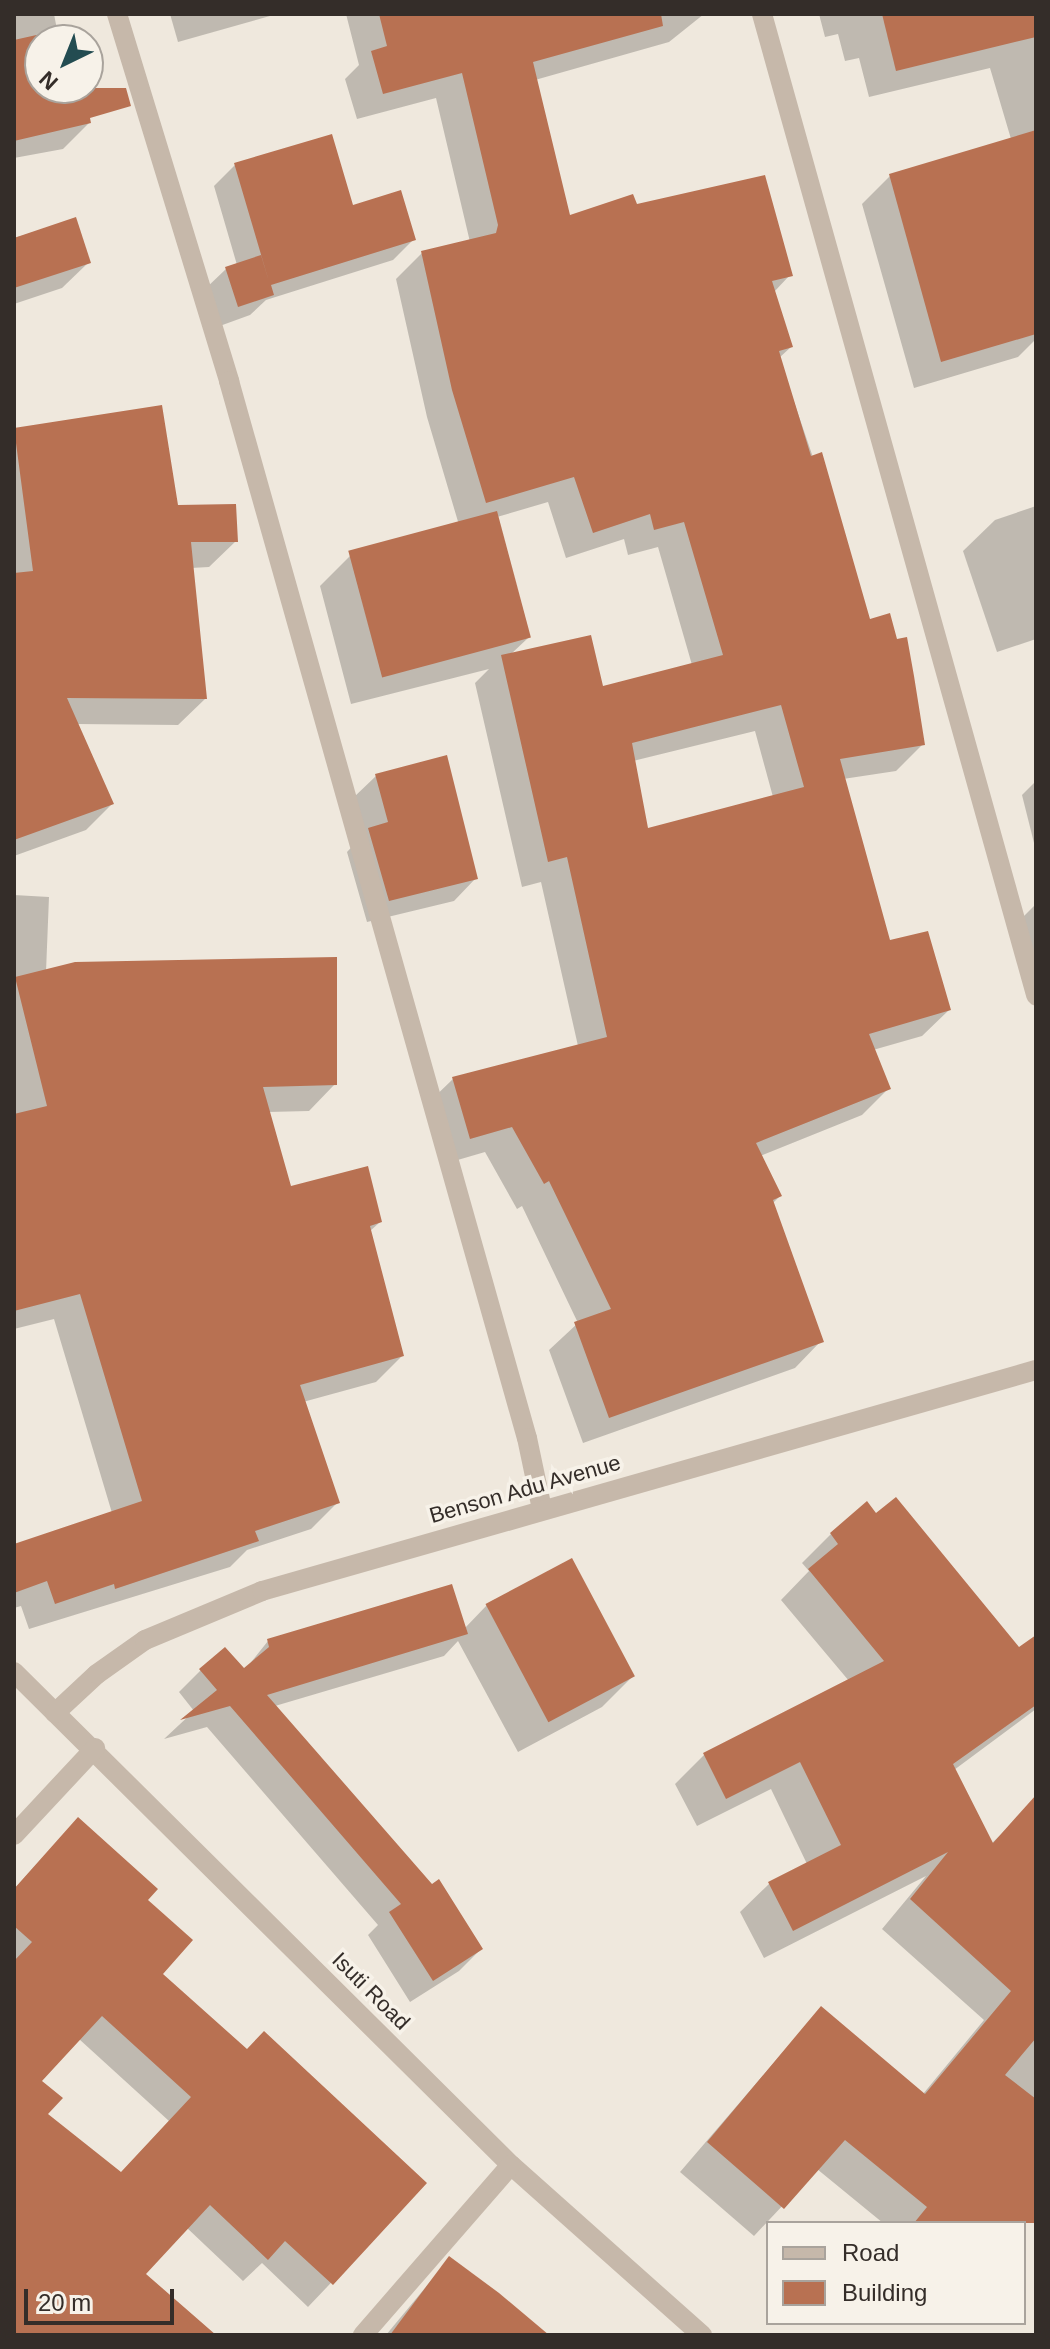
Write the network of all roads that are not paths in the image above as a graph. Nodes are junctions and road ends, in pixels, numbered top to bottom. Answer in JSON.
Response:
{"nodes":[{"id":1,"x":117,"y":14,"type":"edge"},
{"id":2,"x":762,"y":14,"type":"edge"},
{"id":3,"x":1036,"y":995,"type":"edge"},
{"id":4,"x":1036,"y":1370,"type":"edge"},
{"id":5,"x":542,"y":1509,"type":"junction"},
{"id":6,"x":14,"y":1672,"type":"edge"},
{"id":7,"x":55,"y":1713,"type":"junction"},
{"id":8,"x":95,"y":1748,"type":"junction"},
{"id":9,"x":14,"y":1835,"type":"edge"},
{"id":10,"x":511,"y":2165,"type":"junction"},
{"id":11,"x":363,"y":2335,"type":"edge"},
{"id":12,"x":702,"y":2335,"type":"edge"}],
"edges":[{"from":1,"to":5,"type":"street"},
{"from":2,"to":3,"type":"street"},
{"from":4,"to":5,"type":"street","name":"Benson Adu Avenue"},
{"from":5,"to":7,"type":"street","name":"Benson Adu Avenue"},
{"from":6,"to":7,"type":"street","name":"Isuti Road"},
{"from":7,"to":8,"type":"street","name":"Isuti Road"},
{"from":8,"to":9,"type":"street"},
{"from":8,"to":10,"type":"street","name":"Isuti Road"},
{"from":10,"to":11,"type":"street"},
{"from":10,"to":12,"type":"street","name":"Isuti Road"}]}
